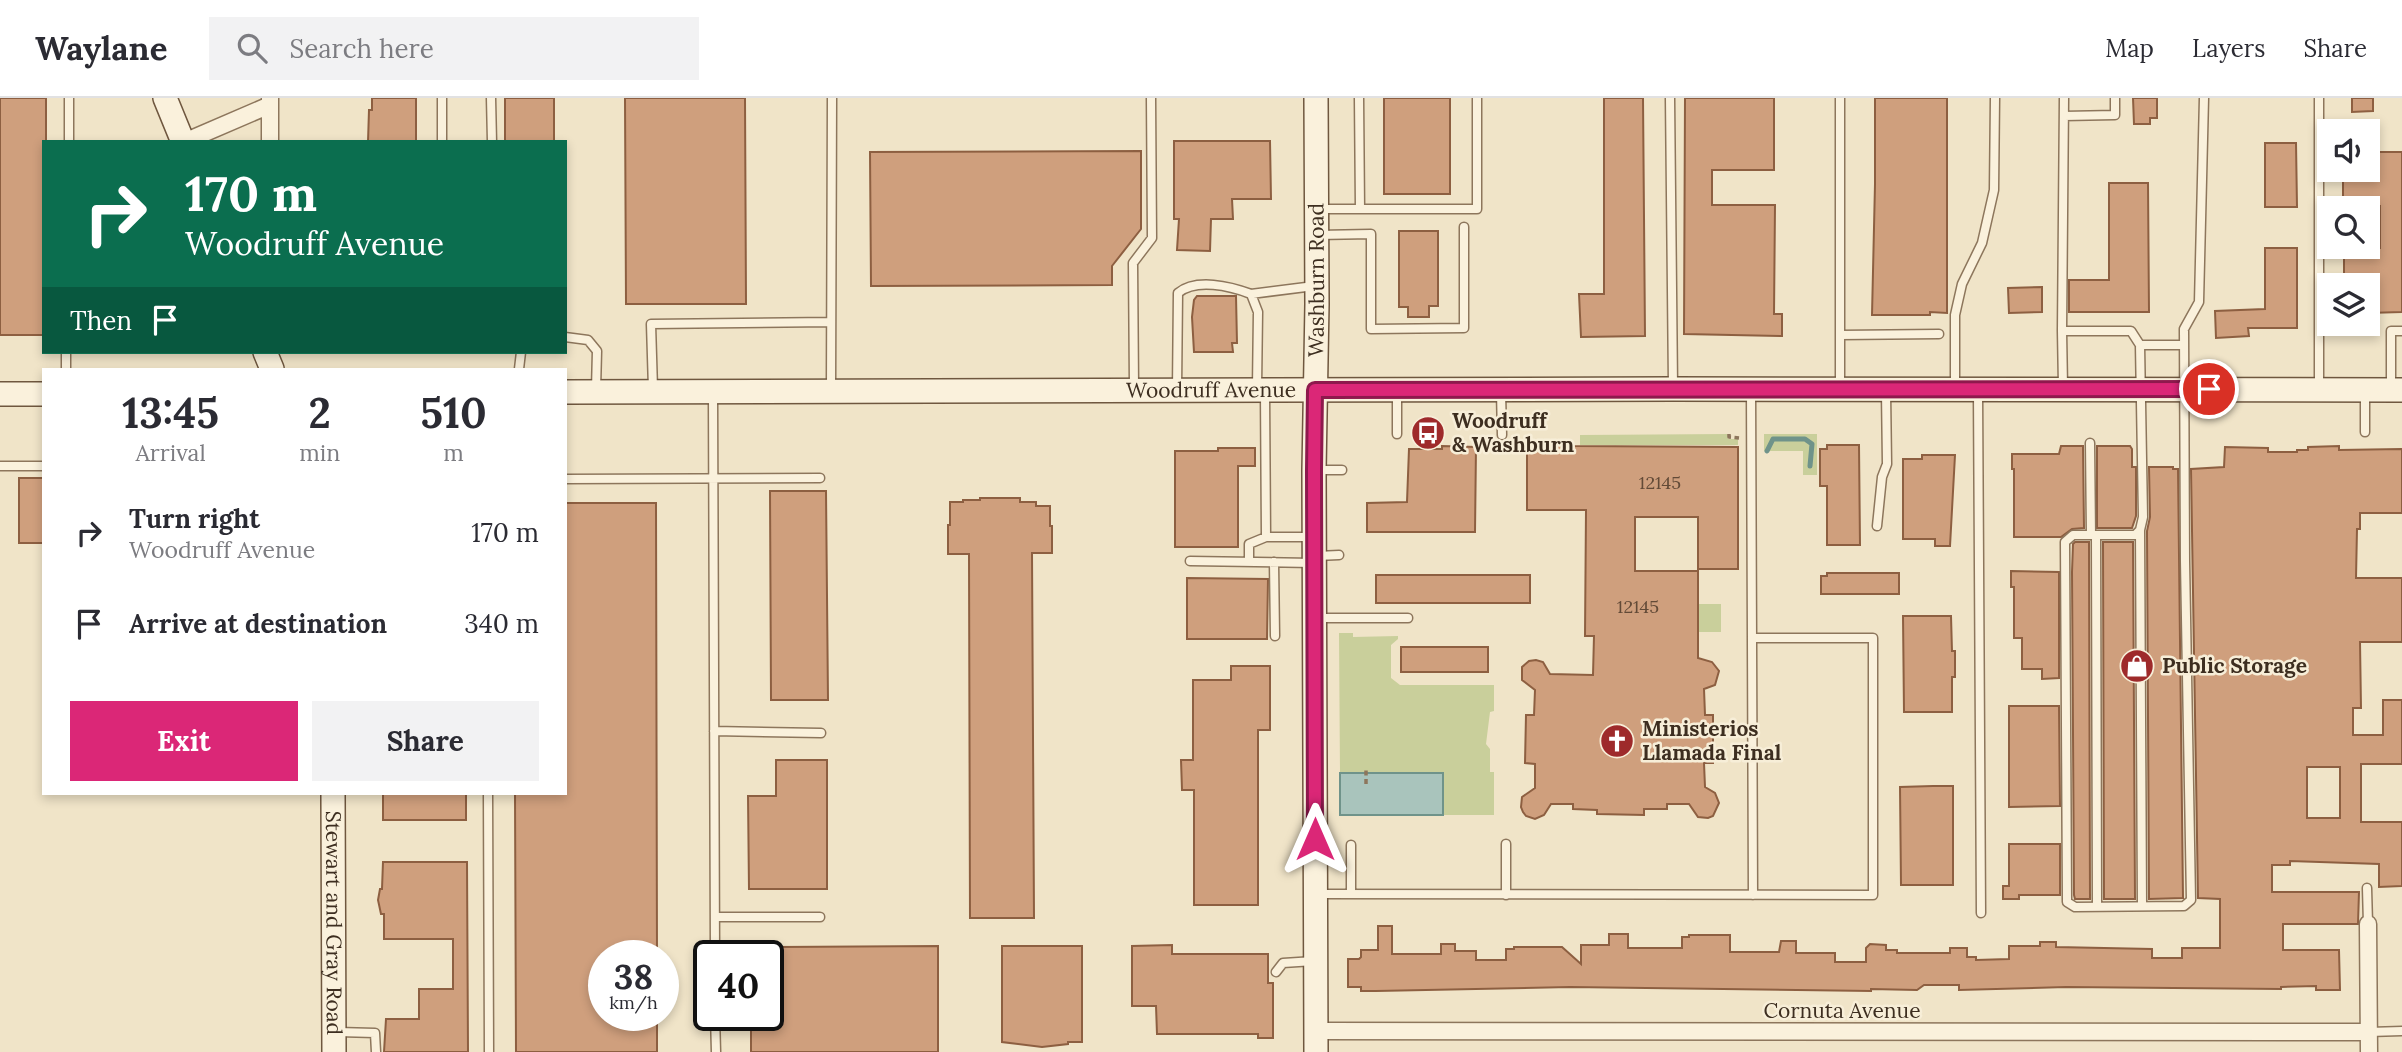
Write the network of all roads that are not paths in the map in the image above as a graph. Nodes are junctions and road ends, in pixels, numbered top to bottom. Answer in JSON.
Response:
{"nodes":[{"id":1,"x":69,"y":98,"type":"edge"},
{"id":2,"x":165,"y":98,"type":"edge"},
{"id":3,"x":442,"y":98,"type":"edge"},
{"id":4,"x":491,"y":98,"type":"edge"},
{"id":5,"x":832,"y":98,"type":"edge"},
{"id":6,"x":1151,"y":98,"type":"edge"},
{"id":7,"x":1316,"y":98,"type":"edge"},
{"id":8,"x":1359,"y":98,"type":"edge"},
{"id":9,"x":1477,"y":98,"type":"edge"},
{"id":10,"x":1670,"y":98,"type":"edge"},
{"id":11,"x":1840,"y":98,"type":"edge"},
{"id":12,"x":1995,"y":98,"type":"edge"},
{"id":13,"x":2064,"y":98,"type":"edge"},
{"id":14,"x":2116,"y":98,"type":"edge"},
{"id":15,"x":2204,"y":98,"type":"edge"},
{"id":16,"x":2319,"y":98,"type":"edge"},
{"id":17,"x":270,"y":102,"type":"edge"},
{"id":18,"x":2064,"y":116,"type":"junction"},
{"id":19,"x":69,"y":140,"type":"edge"},
{"id":20,"x":182,"y":140,"type":"edge"},
{"id":21,"x":187,"y":140,"type":"edge"},
{"id":22,"x":270,"y":140,"type":"edge"},
{"id":23,"x":442,"y":140,"type":"edge"},
{"id":24,"x":492,"y":140,"type":"edge"},
{"id":25,"x":1317,"y":209,"type":"junction"},
{"id":26,"x":1360,"y":209,"type":"junction"},
{"id":27,"x":1464,"y":227,"type":"dead end"},
{"id":28,"x":1317,"y":235,"type":"junction"},
{"id":29,"x":1317,"y":286,"type":"junction"},
{"id":30,"x":1251,"y":294,"type":"junction"},
{"id":31,"x":831,"y":322,"type":"junction"},
{"id":32,"x":2062,"y":331,"type":"junction"},
{"id":33,"x":2402,"y":331,"type":"edge"},
{"id":34,"x":1939,"y":334,"type":"dead end"},
{"id":35,"x":1840,"y":335,"type":"junction"},
{"id":36,"x":567,"y":337,"type":"edge"},
{"id":37,"x":2140,"y":345,"type":"junction"},
{"id":38,"x":2184,"y":345,"type":"junction"},
{"id":39,"x":2063,"y":388,"type":"junction"},
{"id":40,"x":2140,"y":388,"type":"junction"},
{"id":41,"x":2184,"y":388,"type":"junction"},
{"id":42,"x":1501,"y":389,"type":"junction"},
{"id":43,"x":1673,"y":389,"type":"junction"},
{"id":44,"x":1751,"y":389,"type":"junction"},
{"id":45,"x":1840,"y":389,"type":"junction"},
{"id":46,"x":1886,"y":389,"type":"junction"},
{"id":47,"x":1967,"y":389,"type":"junction"},
{"id":48,"x":1135,"y":390,"type":"junction"},
{"id":49,"x":1177,"y":390,"type":"junction"},
{"id":50,"x":1261,"y":390,"type":"junction"},
{"id":51,"x":1315,"y":390,"type":"junction"},
{"id":52,"x":1397,"y":390,"type":"junction"},
{"id":53,"x":2319,"y":390,"type":"junction"},
{"id":54,"x":2365,"y":390,"type":"junction"},
{"id":55,"x":2397,"y":390,"type":"edge"},
{"id":56,"x":831,"y":391,"type":"junction"},
{"id":57,"x":596,"y":392,"type":"junction"},
{"id":58,"x":653,"y":392,"type":"junction"},
{"id":59,"x":713,"y":392,"type":"junction"},
{"id":60,"x":567,"y":393,"type":"edge"},
{"id":61,"x":0,"y":394,"type":"edge"},
{"id":62,"x":42,"y":394,"type":"edge"},
{"id":63,"x":2365,"y":432,"type":"dead end"},
{"id":64,"x":1397,"y":434,"type":"dead end"},
{"id":65,"x":1502,"y":435,"type":"dead end"},
{"id":66,"x":2090,"y":443,"type":"dead end"},
{"id":67,"x":0,"y":466,"type":"edge"},
{"id":68,"x":42,"y":466,"type":"edge"},
{"id":69,"x":1314,"y":470,"type":"junction"},
{"id":70,"x":1342,"y":470,"type":"dead end"},
{"id":71,"x":713,"y":478,"type":"junction"},
{"id":72,"x":820,"y":478,"type":"dead end"},
{"id":73,"x":567,"y":479,"type":"edge"},
{"id":74,"x":1877,"y":526,"type":"dead end"},
{"id":75,"x":2140,"y":530,"type":"junction"},
{"id":76,"x":2093,"y":535,"type":"junction"},
{"id":77,"x":1265,"y":537,"type":"junction"},
{"id":78,"x":1314,"y":552,"type":"junction"},
{"id":79,"x":1339,"y":555,"type":"dead end"},
{"id":80,"x":1190,"y":561,"type":"dead end"},
{"id":81,"x":1250,"y":562,"type":"junction"},
{"id":82,"x":1274,"y":562,"type":"junction"},
{"id":83,"x":1314,"y":618,"type":"junction"},
{"id":84,"x":1408,"y":618,"type":"dead end"},
{"id":85,"x":1275,"y":636,"type":"dead end"},
{"id":86,"x":1752,"y":638,"type":"junction"},
{"id":87,"x":714,"y":731,"type":"junction"},
{"id":88,"x":821,"y":733,"type":"dead end"},
{"id":89,"x":333,"y":795,"type":"edge"},
{"id":90,"x":488,"y":795,"type":"edge"},
{"id":91,"x":1506,"y":844,"type":"dead end"},
{"id":92,"x":1351,"y":845,"type":"dead end"},
{"id":93,"x":2367,"y":888,"type":"dead end"},
{"id":94,"x":1315,"y":894,"type":"junction"},
{"id":95,"x":1351,"y":894,"type":"junction"},
{"id":96,"x":1506,"y":895,"type":"junction"},
{"id":97,"x":1753,"y":895,"type":"junction"},
{"id":98,"x":2097,"y":906,"type":"junction"},
{"id":99,"x":2142,"y":906,"type":"junction"},
{"id":100,"x":1981,"y":913,"type":"dead end"},
{"id":101,"x":715,"y":917,"type":"junction"},
{"id":102,"x":820,"y":917,"type":"dead end"},
{"id":103,"x":2368,"y":924,"type":"joint"},
{"id":104,"x":715,"y":940,"type":"edge"},
{"id":105,"x":1316,"y":961,"type":"junction"},
{"id":106,"x":1276,"y":972,"type":"dead end"},
{"id":107,"x":715,"y":1031,"type":"edge"},
{"id":108,"x":2402,"y":1031,"type":"edge"},
{"id":109,"x":2369,"y":1032,"type":"junction"},
{"id":110,"x":334,"y":1042,"type":"edge"},
{"id":111,"x":1316,"y":1042,"type":"edge"},
{"id":112,"x":376,"y":1052,"type":"edge"},
{"id":113,"x":489,"y":1052,"type":"edge"},
{"id":114,"x":716,"y":1052,"type":"edge"},
{"id":115,"x":2369,"y":1052,"type":"edge"}],
"edges":[{"from":1,"to":19,"type":"lane"},
{"from":2,"to":20,"type":"main road"},
{"from":3,"to":23,"type":"lane"},
{"from":4,"to":24,"type":"lane"},
{"from":5,"to":31,"type":"lane"},
{"from":6,"to":48,"type":"lane"},
{"from":7,"to":25,"type":"main road","name":"Washburn Road"},
{"from":8,"to":26,"type":"lane"},
{"from":9,"to":26,"type":"lane"},
{"from":10,"to":43,"type":"lane"},
{"from":11,"to":35,"type":"lane"},
{"from":12,"to":47,"type":"lane"},
{"from":13,"to":18,"type":"lane"},
{"from":14,"to":18,"type":"lane"},
{"from":15,"to":38,"type":"lane"},
{"from":16,"to":53,"type":"lane"},
{"from":17,"to":21,"type":"street"},
{"from":17,"to":22,"type":"street"},
{"from":18,"to":32,"type":"lane"},
{"from":25,"to":26,"type":"lane"},
{"from":25,"to":28,"type":"main road","name":"Washburn Road"},
{"from":27,"to":28,"type":"lane"},
{"from":28,"to":29,"type":"main road","name":"Washburn Road"},
{"from":29,"to":30,"type":"lane"},
{"from":29,"to":51,"type":"main road","name":"Washburn Road"},
{"from":30,"to":49,"type":"lane"},
{"from":30,"to":50,"type":"lane"},
{"from":31,"to":56,"type":"lane"},
{"from":31,"to":58,"type":"lane"},
{"from":32,"to":37,"type":"lane"},
{"from":32,"to":39,"type":"lane"},
{"from":33,"to":55,"type":"lane"},
{"from":34,"to":35,"type":"lane"},
{"from":35,"to":45,"type":"lane"},
{"from":36,"to":57,"type":"lane"},
{"from":37,"to":38,"type":"lane"},
{"from":37,"to":40,"type":"lane"},
{"from":38,"to":41,"type":"lane"},
{"from":39,"to":40,"type":"main road","name":"Woodruff Avenue"},
{"from":39,"to":47,"type":"main road","name":"Woodruff Avenue"},
{"from":40,"to":41,"type":"main road","name":"Woodruff Avenue"},
{"from":40,"to":75,"type":"lane"},
{"from":41,"to":53,"type":"main road","name":"Woodruff Avenue"},
{"from":41,"to":99,"type":"lane"},
{"from":42,"to":43,"type":"main road","name":"Woodruff Avenue"},
{"from":42,"to":52,"type":"main road","name":"Woodruff Avenue"},
{"from":42,"to":65,"type":"lane"},
{"from":43,"to":44,"type":"main road","name":"Woodruff Avenue"},
{"from":44,"to":45,"type":"main road","name":"Woodruff Avenue"},
{"from":44,"to":86,"type":"lane"},
{"from":45,"to":46,"type":"main road","name":"Woodruff Avenue"},
{"from":46,"to":47,"type":"main road","name":"Woodruff Avenue"},
{"from":46,"to":74,"type":"lane"},
{"from":47,"to":100,"type":"lane"},
{"from":48,"to":49,"type":"main road","name":"Woodruff Avenue"},
{"from":48,"to":56,"type":"main road","name":"Woodruff Avenue"},
{"from":49,"to":50,"type":"main road","name":"Woodruff Avenue"},
{"from":50,"to":51,"type":"main road","name":"Woodruff Avenue"},
{"from":50,"to":77,"type":"lane"},
{"from":51,"to":52,"type":"main road","name":"Woodruff Avenue"},
{"from":51,"to":69,"type":"main road","name":"Washburn Road"},
{"from":52,"to":64,"type":"lane"},
{"from":53,"to":54,"type":"main road","name":"Woodruff Avenue"},
{"from":54,"to":55,"type":"main road","name":"Woodruff Avenue"},
{"from":54,"to":63,"type":"lane"},
{"from":56,"to":59,"type":"main road","name":"Woodruff Avenue"},
{"from":57,"to":58,"type":"main road","name":"Woodruff Avenue"},
{"from":57,"to":60,"type":"main road","name":"Woodruff Avenue"},
{"from":58,"to":59,"type":"main road","name":"Woodruff Avenue"},
{"from":59,"to":71,"type":"lane"},
{"from":61,"to":62,"type":"main road"},
{"from":66,"to":76,"type":"lane"},
{"from":67,"to":68,"type":"lane"},
{"from":69,"to":70,"type":"lane"},
{"from":69,"to":78,"type":"main road","name":"Washburn Road"},
{"from":71,"to":72,"type":"lane"},
{"from":71,"to":73,"type":"lane"},
{"from":71,"to":87,"type":"lane"},
{"from":75,"to":76,"type":"lane"},
{"from":75,"to":99,"type":"lane"},
{"from":76,"to":98,"type":"lane"},
{"from":76,"to":98,"type":"lane"},
{"from":77,"to":78,"type":"lane"},
{"from":77,"to":81,"type":"lane"},
{"from":78,"to":79,"type":"lane"},
{"from":78,"to":82,"type":"lane"},
{"from":78,"to":83,"type":"main road","name":"Washburn Road"},
{"from":80,"to":81,"type":"lane"},
{"from":81,"to":82,"type":"lane"},
{"from":82,"to":85,"type":"lane"},
{"from":83,"to":84,"type":"lane"},
{"from":83,"to":94,"type":"main road","name":"Washburn Road"},
{"from":86,"to":97,"type":"lane"},
{"from":86,"to":97,"type":"lane"},
{"from":87,"to":88,"type":"lane"},
{"from":87,"to":101,"type":"lane"},
{"from":89,"to":110,"type":"main road","name":"Stewart and Gray Road"},
{"from":90,"to":113,"type":"lane"},
{"from":91,"to":96,"type":"lane"},
{"from":92,"to":95,"type":"lane"},
{"from":93,"to":103,"type":"lane"},
{"from":94,"to":95,"type":"lane"},
{"from":94,"to":105,"type":"main road","name":"Washburn Road"},
{"from":95,"to":96,"type":"lane"},
{"from":96,"to":97,"type":"lane"},
{"from":98,"to":99,"type":"lane"},
{"from":101,"to":102,"type":"lane"},
{"from":101,"to":104,"type":"lane"},
{"from":103,"to":109,"type":"street"},
{"from":105,"to":106,"type":"lane"},
{"from":105,"to":111,"type":"main road","name":"Washburn Road"},
{"from":107,"to":114,"type":"lane"},
{"from":108,"to":109,"type":"lane"},
{"from":109,"to":111,"type":"street","name":"Cornuta Avenue"},
{"from":109,"to":115,"type":"street"},
{"from":110,"to":112,"type":"lane"}]}
